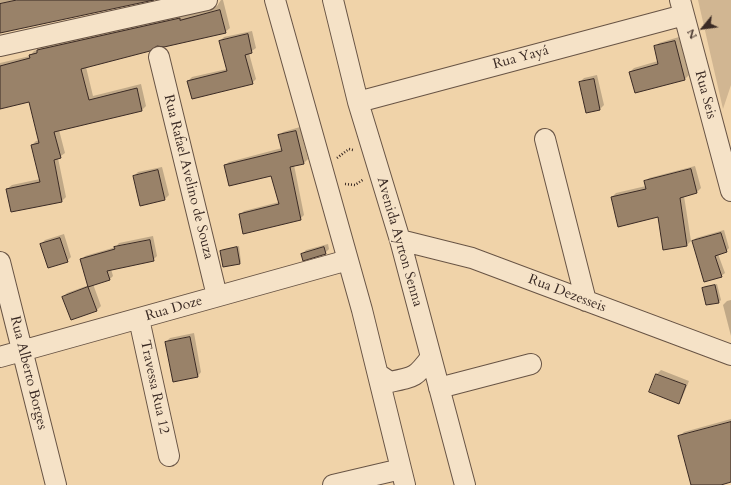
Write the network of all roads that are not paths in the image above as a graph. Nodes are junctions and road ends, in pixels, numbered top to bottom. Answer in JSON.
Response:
{"nodes":[{"id":1,"x":207,"y":0,"type":"edge"},
{"id":2,"x":275,"y":0,"type":"edge"},
{"id":3,"x":333,"y":0,"type":"edge"},
{"id":4,"x":682,"y":8,"type":"edge"},
{"id":5,"x":0,"y":46,"type":"edge"},
{"id":6,"x":159,"y":57,"type":"dead end"},
{"id":7,"x":358,"y":102,"type":"junction"},
{"id":8,"x":545,"y":139,"type":"dead end"},
{"id":9,"x":731,"y":191,"type":"edge"},
{"id":10,"x":400,"y":240,"type":"junction"},
{"id":11,"x":348,"y":260,"type":"junction"},
{"id":12,"x":0,"y":262,"type":"edge"},
{"id":13,"x":217,"y":296,"type":"junction"},
{"id":14,"x":586,"y":301,"type":"junction"},
{"id":15,"x":139,"y":319,"type":"junction"},
{"id":16,"x":23,"y":350,"type":"junction"},
{"id":17,"x":731,"y":355,"type":"edge"},
{"id":18,"x":431,"y":356,"type":"junction"},
{"id":19,"x":0,"y":357,"type":"edge"},
{"id":20,"x":531,"y":364,"type":"dead end"},
{"id":21,"x":378,"y":374,"type":"junction"},
{"id":22,"x":439,"y":388,"type":"junction"},
{"id":23,"x":168,"y":456,"type":"dead end"},
{"id":24,"x":403,"y":477,"type":"edge"},
{"id":25,"x":56,"y":485,"type":"edge"},
{"id":26,"x":333,"y":485,"type":"edge"},
{"id":27,"x":465,"y":485,"type":"edge"}],
"edges":[{"from":1,"to":5,"type":"street"},
{"from":2,"to":11,"type":"street"},
{"from":3,"to":7,"type":"street","name":"Avenida Ayrton Senna"},
{"from":4,"to":7,"type":"street","name":"Rua Yayá"},
{"from":4,"to":9,"type":"street","name":"Rua Seis"},
{"from":6,"to":13,"type":"street","name":"Rua Rafael Avelino de Souza"},
{"from":7,"to":10,"type":"street","name":"Avenida Ayrton Senna"},
{"from":8,"to":14,"type":"street"},
{"from":10,"to":14,"type":"street","name":"Rua Dezesseis"},
{"from":10,"to":18,"type":"street","name":"Avenida Ayrton Senna"},
{"from":11,"to":13,"type":"street","name":"Rua Doze"},
{"from":11,"to":21,"type":"street"},
{"from":12,"to":16,"type":"street","name":"Rua Alberto Borges"},
{"from":13,"to":15,"type":"street","name":"Rua Doze"},
{"from":14,"to":17,"type":"street","name":"Rua Dezesseis"},
{"from":15,"to":16,"type":"street","name":"Rua Doze"},
{"from":15,"to":23,"type":"street","name":"Travessa Rua 12"},
{"from":16,"to":19,"type":"street","name":"Rua Doze"},
{"from":16,"to":25,"type":"street","name":"Rua Alberto Borges"},
{"from":18,"to":21,"type":"street"},
{"from":18,"to":22,"type":"street","name":"Avenida Ayrton Senna"},
{"from":20,"to":22,"type":"street"},
{"from":21,"to":24,"type":"street"},
{"from":22,"to":27,"type":"street","name":"Avenida Ayrton Senna"},
{"from":24,"to":26,"type":"street"}]}
